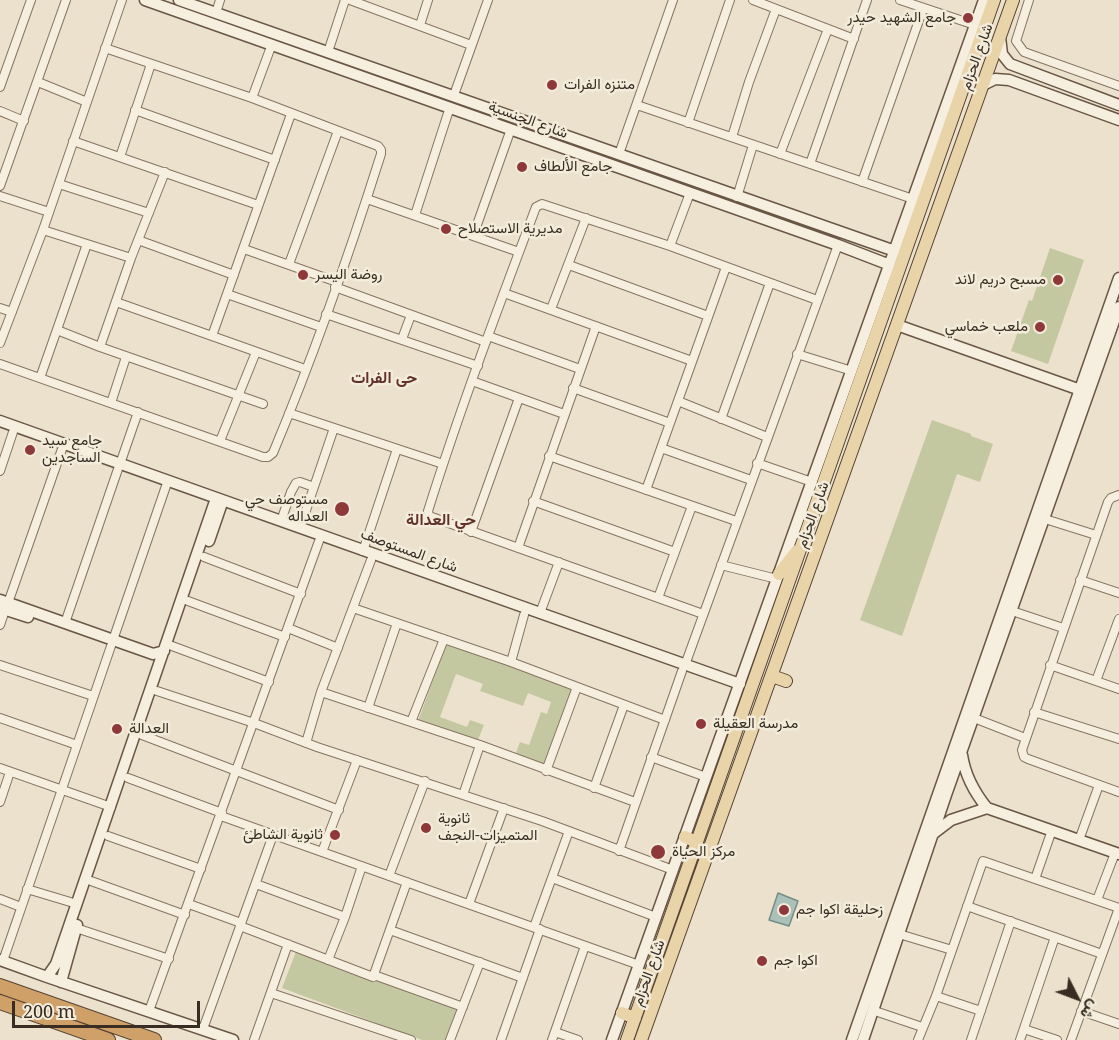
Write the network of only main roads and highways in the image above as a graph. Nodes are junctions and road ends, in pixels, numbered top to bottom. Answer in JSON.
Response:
{"nodes":[{"id":1,"x":994,"y":0,"type":"edge"},
{"id":2,"x":1013,"y":0,"type":"edge"},
{"id":3,"x":851,"y":407,"type":"junction"},
{"id":4,"x":867,"y":410,"type":"junction"},
{"id":5,"x":842,"y":433,"type":"junction"},
{"id":6,"x":857,"y":437,"type":"junction"},
{"id":7,"x":803,"y":543,"type":"junction"},
{"id":8,"x":778,"y":576,"type":"road end"},
{"id":9,"x":772,"y":676,"type":"junction"},
{"id":10,"x":786,"y":681,"type":"dead end"},
{"id":11,"x":730,"y":750,"type":"junction"},
{"id":12,"x":743,"y":755,"type":"junction"},
{"id":13,"x":721,"y":776,"type":"junction"},
{"id":14,"x":734,"y":781,"type":"junction"},
{"id":15,"x":685,"y":837,"type":"road end"},
{"id":16,"x":697,"y":842,"type":"junction"},
{"id":17,"x":0,"y":986,"type":"edge"},
{"id":18,"x":0,"y":1002,"type":"edge"},
{"id":19,"x":45,"y":1002,"type":"junction"},
{"id":20,"x":67,"y":1009,"type":"junction"},
{"id":21,"x":622,"y":1013,"type":"road end"},
{"id":22,"x":40,"y":1016,"type":"junction"},
{"id":23,"x":635,"y":1018,"type":"junction"},
{"id":24,"x":60,"y":1023,"type":"junction"},
{"id":25,"x":108,"y":1040,"type":"edge"},
{"id":26,"x":154,"y":1040,"type":"edge"},
{"id":27,"x":627,"y":1040,"type":"edge"},
{"id":28,"x":641,"y":1040,"type":"edge"}],
"edges":[{"from":1,"to":3,"type":"main road","name":"شارع الحزام"},
{"from":2,"to":4,"type":"main road","name":"شارع الحزام"},
{"from":3,"to":4,"type":"main road"},
{"from":3,"to":5,"type":"main road","name":"شارع الحزام"},
{"from":4,"to":6,"type":"main road","name":"شارع الحزام"},
{"from":5,"to":6,"type":"main road"},
{"from":5,"to":7,"type":"main road","name":"شارع الحزام"},
{"from":6,"to":9,"type":"main road","name":"شارع الحزام"},
{"from":7,"to":8,"type":"main road"},
{"from":7,"to":11,"type":"main road","name":"شارع الحزام"},
{"from":9,"to":10,"type":"main road"},
{"from":9,"to":12,"type":"main road","name":"شارع الحزام"},
{"from":11,"to":12,"type":"main road"},
{"from":11,"to":13,"type":"main road","name":"شارع الحزام"},
{"from":12,"to":14,"type":"main road","name":"شارع الحزام"},
{"from":13,"to":14,"type":"main road"},
{"from":13,"to":16,"type":"main road","name":"شارع الحزام"},
{"from":14,"to":28,"type":"main road","name":"شارع الحزام"},
{"from":15,"to":16,"type":"main road"},
{"from":16,"to":23,"type":"main road","name":"شارع الحزام"},
{"from":17,"to":19,"type":"highway"},
{"from":18,"to":22,"type":"highway"},
{"from":19,"to":20,"type":"highway"},
{"from":19,"to":22,"type":"highway"},
{"from":20,"to":24,"type":"highway"},
{"from":20,"to":26,"type":"highway"},
{"from":21,"to":23,"type":"main road"},
{"from":22,"to":24,"type":"highway"},
{"from":23,"to":27,"type":"main road","name":"شارع الحزام"},
{"from":24,"to":25,"type":"highway"}]}
